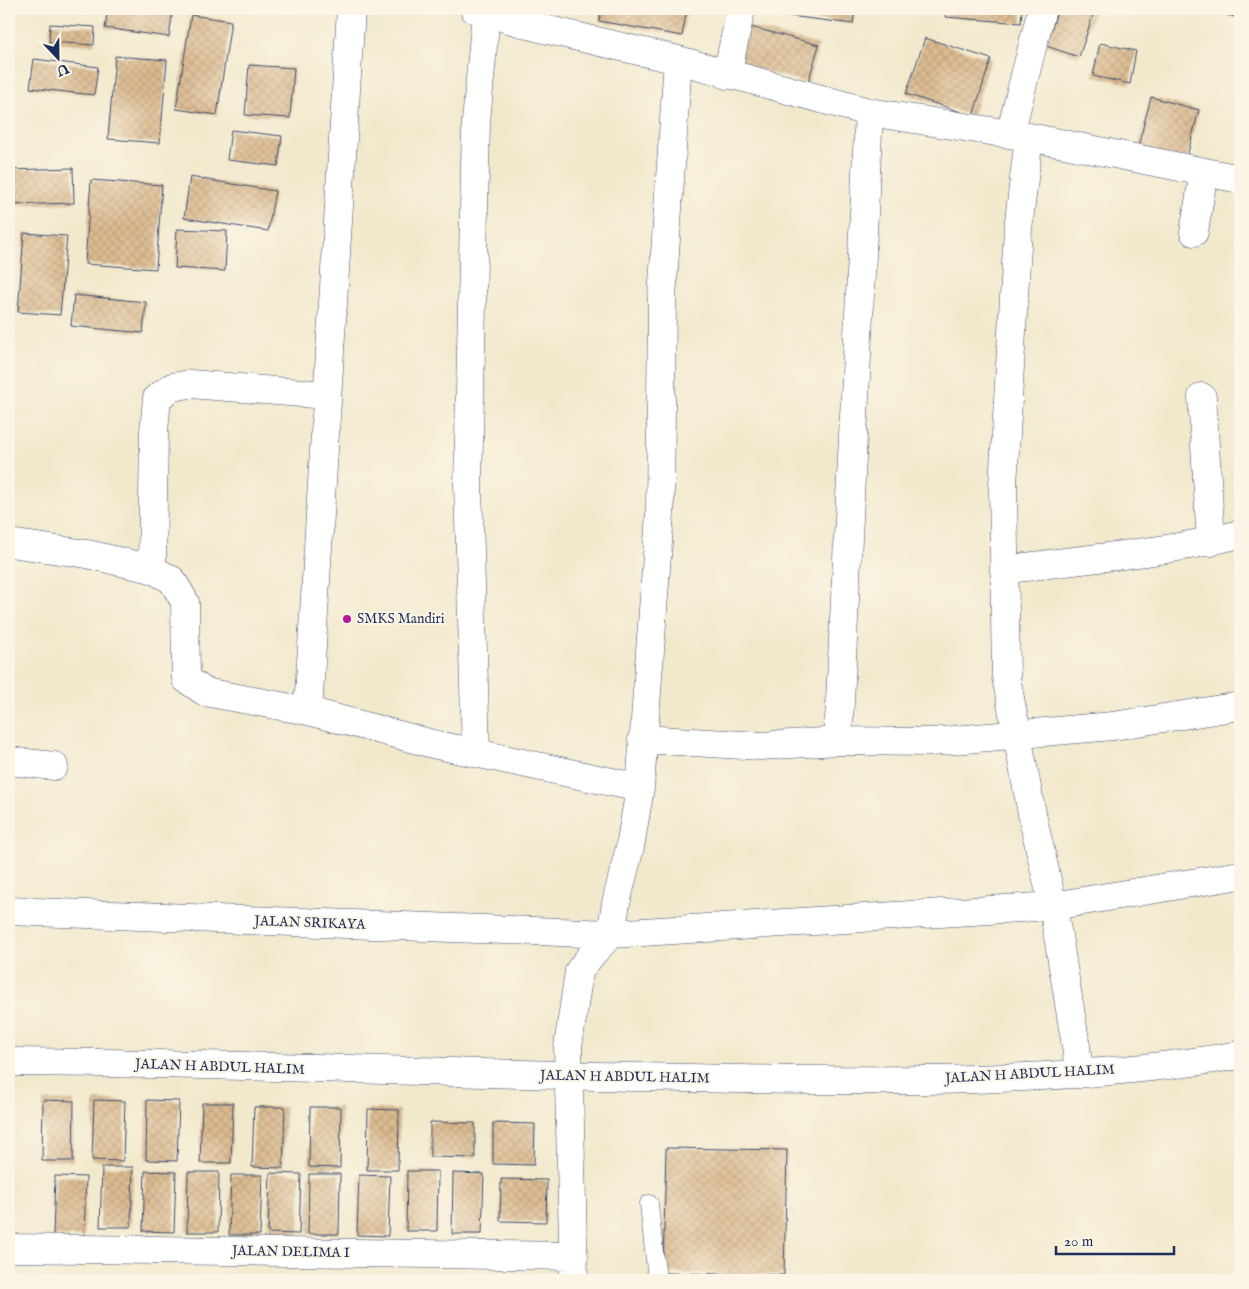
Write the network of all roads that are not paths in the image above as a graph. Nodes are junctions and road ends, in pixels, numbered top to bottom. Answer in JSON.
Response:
{"nodes":[{"id":1,"x":351,"y":9,"type":"edge"},
{"id":2,"x":741,"y":9,"type":"edge"},
{"id":3,"x":1042,"y":9,"type":"edge"},
{"id":4,"x":480,"y":11,"type":"edge"},
{"id":5,"x":678,"y":60,"type":"junction"},
{"id":6,"x":727,"y":75,"type":"junction"},
{"id":7,"x":869,"y":112,"type":"junction"},
{"id":8,"x":1019,"y":136,"type":"junction"},
{"id":9,"x":1204,"y":172,"type":"junction"},
{"id":10,"x":1240,"y":178,"type":"edge"},
{"id":11,"x":1194,"y":232,"type":"dead end"},
{"id":12,"x":326,"y":394,"type":"junction"},
{"id":13,"x":1202,"y":397,"type":"dead end"},
{"id":14,"x":1240,"y":534,"type":"edge"},
{"id":15,"x":1211,"y":542,"type":"junction"},
{"id":16,"x":9,"y":543,"type":"edge"},
{"id":17,"x":152,"y":569,"type":"junction"},
{"id":18,"x":1004,"y":570,"type":"junction"},
{"id":19,"x":1240,"y":706,"type":"edge"},
{"id":20,"x":308,"y":711,"type":"junction"},
{"id":21,"x":1016,"y":734,"type":"junction"},
{"id":22,"x":642,"y":739,"type":"junction"},
{"id":23,"x":838,"y":741,"type":"junction"},
{"id":24,"x":476,"y":752,"type":"junction"},
{"id":25,"x":9,"y":761,"type":"edge"},
{"id":26,"x":54,"y":766,"type":"dead end"},
{"id":27,"x":640,"y":788,"type":"junction"},
{"id":28,"x":1240,"y":875,"type":"edge"},
{"id":29,"x":1053,"y":906,"type":"junction"},
{"id":30,"x":9,"y":911,"type":"edge"},
{"id":31,"x":611,"y":934,"type":"junction"},
{"id":32,"x":1240,"y":1055,"type":"edge"},
{"id":33,"x":9,"y":1062,"type":"edge"},
{"id":34,"x":1079,"y":1074,"type":"junction"},
{"id":35,"x":568,"y":1076,"type":"junction"},
{"id":36,"x":649,"y":1204,"type":"dead end"},
{"id":37,"x":9,"y":1248,"type":"edge"},
{"id":38,"x":574,"y":1268,"type":"edge"},
{"id":39,"x":657,"y":1280,"type":"edge"}],
"edges":[{"from":1,"to":12,"type":"street"},
{"from":2,"to":6,"type":"street"},
{"from":3,"to":8,"type":"street"},
{"from":4,"to":5,"type":"street"},
{"from":4,"to":24,"type":"street"},
{"from":5,"to":6,"type":"street"},
{"from":5,"to":22,"type":"street"},
{"from":6,"to":7,"type":"street"},
{"from":7,"to":8,"type":"street"},
{"from":7,"to":23,"type":"street"},
{"from":8,"to":9,"type":"street"},
{"from":8,"to":18,"type":"street"},
{"from":9,"to":10,"type":"street"},
{"from":9,"to":11,"type":"street"},
{"from":12,"to":17,"type":"street"},
{"from":12,"to":20,"type":"street"},
{"from":13,"to":15,"type":"street"},
{"from":14,"to":15,"type":"street"},
{"from":15,"to":18,"type":"street"},
{"from":16,"to":17,"type":"street"},
{"from":17,"to":20,"type":"street"},
{"from":18,"to":21,"type":"street"},
{"from":19,"to":21,"type":"street"},
{"from":20,"to":24,"type":"street"},
{"from":21,"to":23,"type":"street"},
{"from":21,"to":29,"type":"street"},
{"from":22,"to":23,"type":"street"},
{"from":22,"to":27,"type":"street"},
{"from":24,"to":27,"type":"street"},
{"from":25,"to":26,"type":"street"},
{"from":27,"to":31,"type":"street"},
{"from":28,"to":29,"type":"street","name":"JALAN SRIKAYA"},
{"from":29,"to":31,"type":"street","name":"JALAN SRIKAYA"},
{"from":29,"to":34,"type":"street"},
{"from":30,"to":31,"type":"street","name":"JALAN SRIKAYA"},
{"from":31,"to":35,"type":"street"},
{"from":32,"to":34,"type":"street","name":"JALAN H ABDUL HALIM"},
{"from":33,"to":35,"type":"street","name":"JALAN H ABDUL HALIM"},
{"from":34,"to":35,"type":"street","name":"JALAN H ABDUL HALIM"},
{"from":35,"to":38,"type":"street"},
{"from":36,"to":39,"type":"lane"},
{"from":37,"to":38,"type":"street","name":"JALAN DELIMA I"}]}
